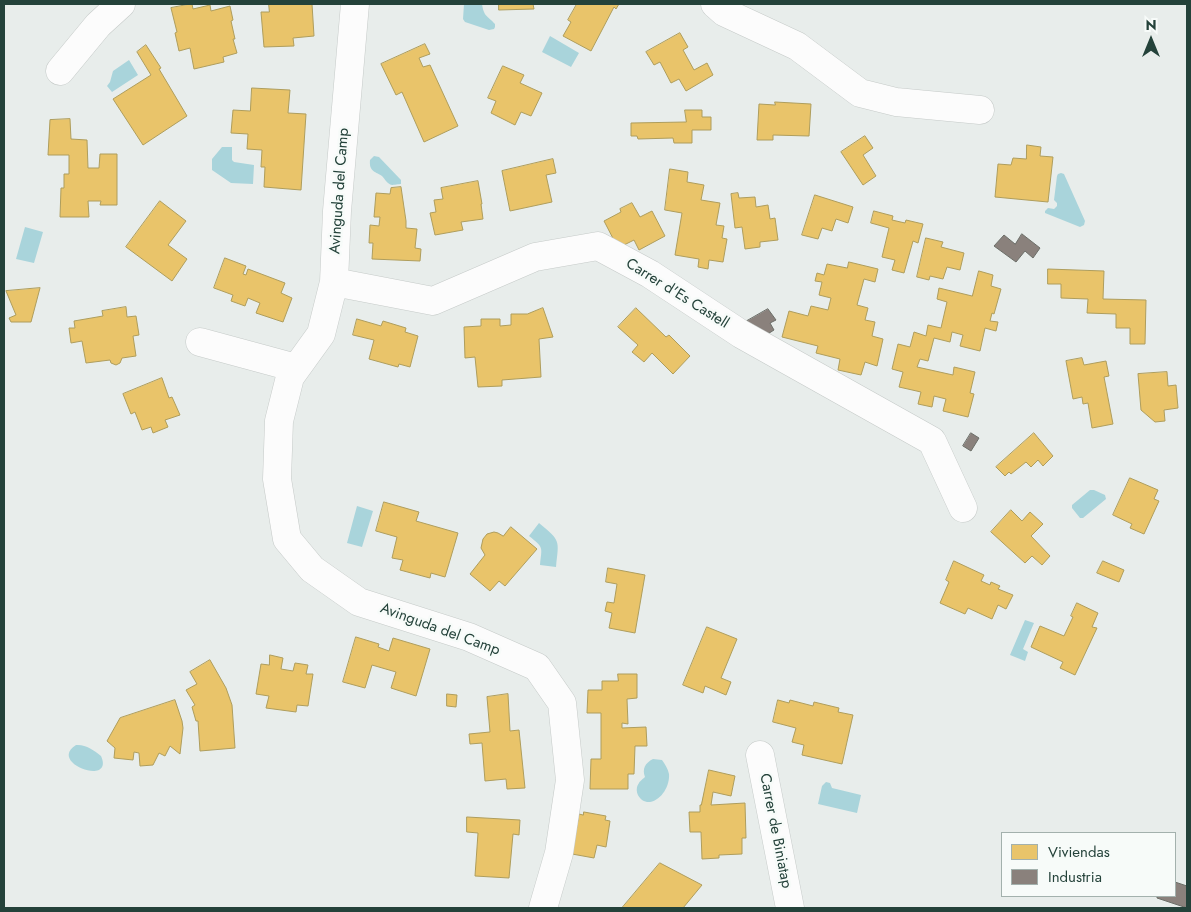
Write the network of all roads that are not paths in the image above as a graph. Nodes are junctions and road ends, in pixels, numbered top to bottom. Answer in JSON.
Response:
{"nodes":[{"id":1,"x":121,"y":4,"type":"edge"},
{"id":2,"x":355,"y":4,"type":"edge"},
{"id":3,"x":715,"y":4,"type":"edge"},
{"id":4,"x":60,"y":71,"type":"dead end"},
{"id":5,"x":980,"y":110,"type":"dead end"},
{"id":6,"x":334,"y":282,"type":"junction"},
{"id":7,"x":200,"y":342,"type":"dead end"},
{"id":8,"x":296,"y":368,"type":"junction"},
{"id":9,"x":963,"y":508,"type":"dead end"},
{"id":10,"x":760,"y":755,"type":"dead end"},
{"id":11,"x":543,"y":908,"type":"edge"},
{"id":12,"x":790,"y":908,"type":"edge"}],
"edges":[{"from":1,"to":4,"type":"street"},
{"from":2,"to":6,"type":"street","name":"Avinguda del Camp"},
{"from":3,"to":5,"type":"street"},
{"from":6,"to":8,"type":"street","name":"Avinguda del Camp"},
{"from":6,"to":9,"type":"street","name":"Carrer d'Es Castell"},
{"from":7,"to":8,"type":"street"},
{"from":8,"to":11,"type":"street","name":"Avinguda del Camp"},
{"from":10,"to":12,"type":"street","name":"Carrer de Biniatap"}]}
